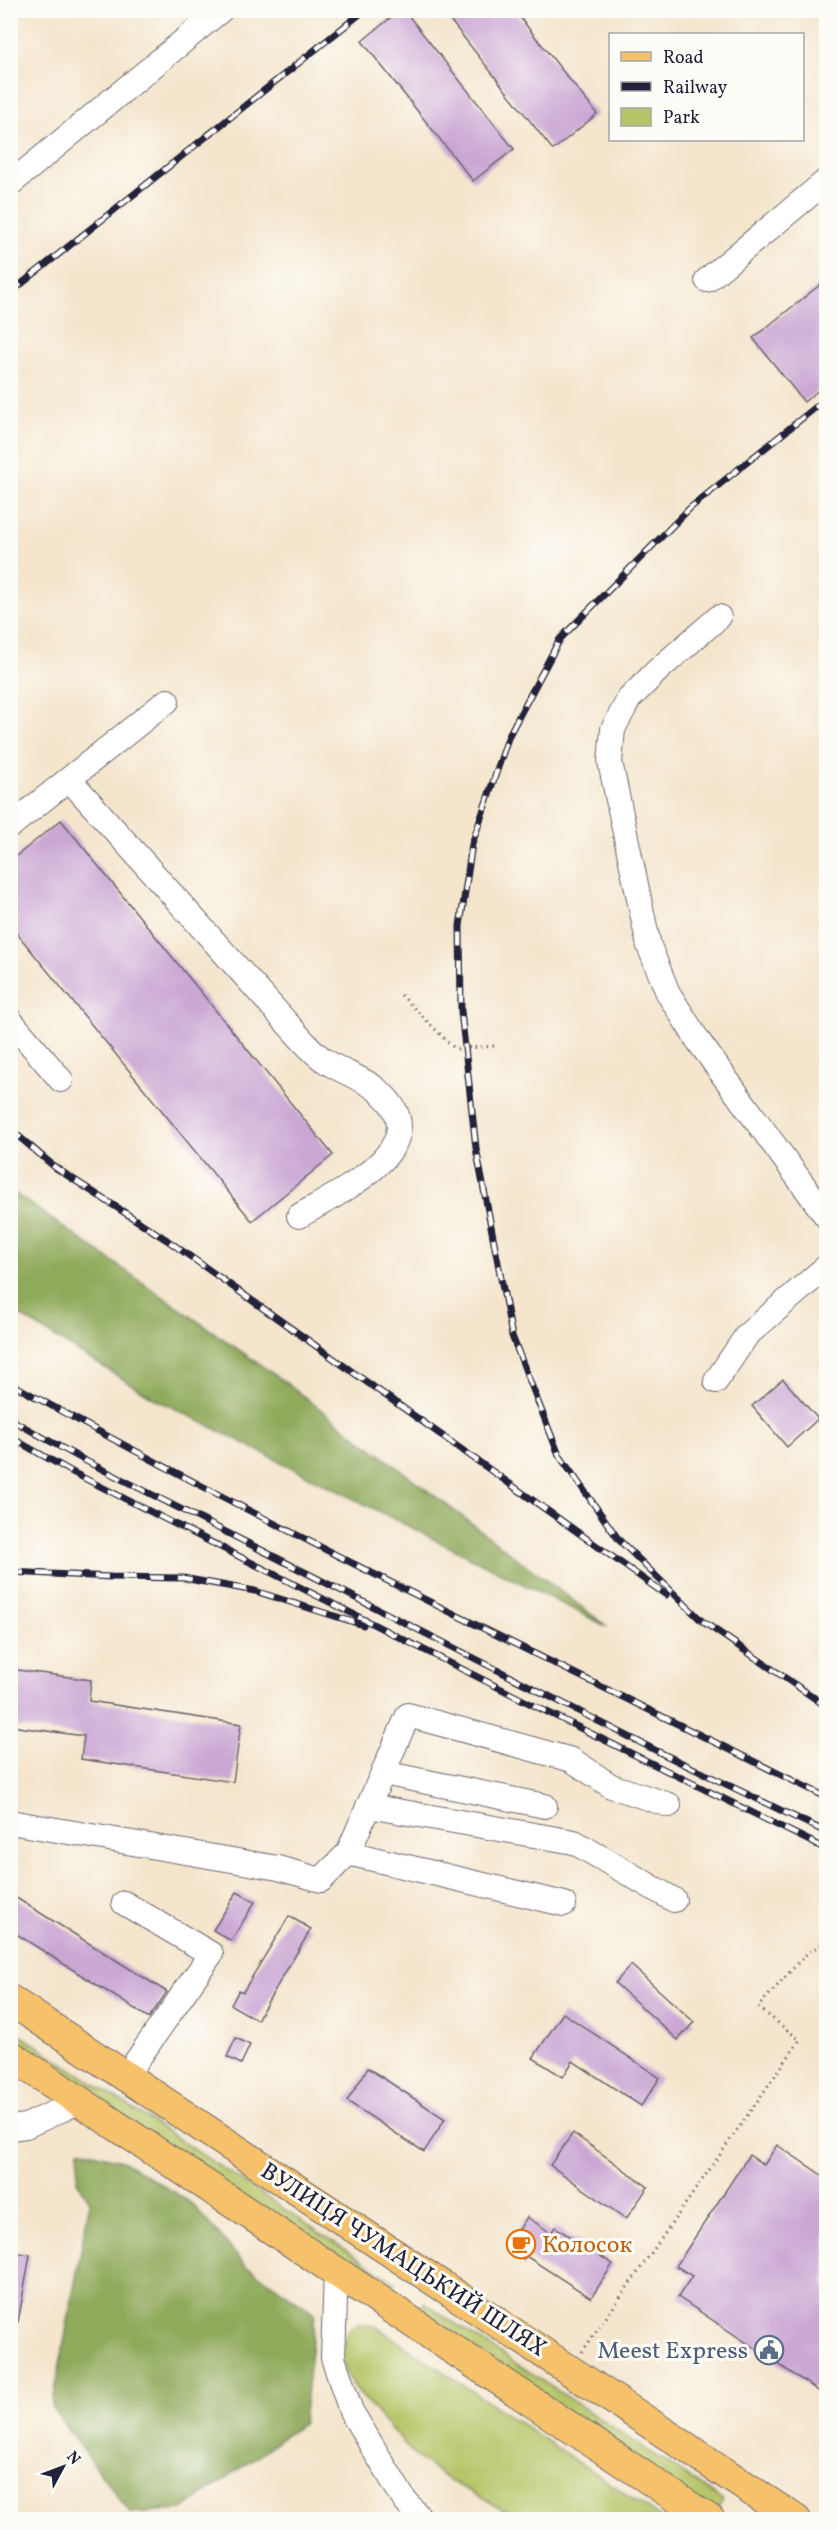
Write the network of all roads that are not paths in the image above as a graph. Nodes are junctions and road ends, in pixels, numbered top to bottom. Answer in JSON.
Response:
{"nodes":[{"id":1,"x":221,"y":10,"type":"edge"},
{"id":2,"x":826,"y":181,"type":"edge"},
{"id":3,"x":10,"y":184,"type":"edge"},
{"id":4,"x":707,"y":280,"type":"dead end"},
{"id":5,"x":719,"y":617,"type":"dead end"},
{"id":6,"x":167,"y":701,"type":"dead end"},
{"id":7,"x":69,"y":779,"type":"junction"},
{"id":8,"x":10,"y":826,"type":"edge"},
{"id":9,"x":10,"y":1020,"type":"edge"},
{"id":10,"x":62,"y":1080,"type":"dead end"},
{"id":11,"x":299,"y":1216,"type":"dead end"},
{"id":12,"x":826,"y":1216,"type":"edge"},
{"id":13,"x":826,"y":1267,"type":"edge"},
{"id":14,"x":716,"y":1381,"type":"dead end"},
{"id":15,"x":383,"y":1773,"type":"junction"},
{"id":16,"x":669,"y":1805,"type":"dead end"},
{"id":17,"x":368,"y":1806,"type":"junction"},
{"id":18,"x":545,"y":1806,"type":"dead end"},
{"id":19,"x":10,"y":1822,"type":"edge"},
{"id":20,"x":348,"y":1853,"type":"junction"},
{"id":21,"x":674,"y":1900,"type":"dead end"},
{"id":22,"x":124,"y":1903,"type":"dead end"},
{"id":23,"x":564,"y":1904,"type":"dead end"},
{"id":24,"x":10,"y":2000,"type":"edge"},
{"id":25,"x":10,"y":2055,"type":"edge"},
{"id":26,"x":126,"y":2076,"type":"junction"},
{"id":27,"x":80,"y":2101,"type":"junction"},
{"id":28,"x":10,"y":2128,"type":"edge"},
{"id":29,"x":336,"y":2272,"type":"junction"},
{"id":30,"x":424,"y":2272,"type":"junction"},
{"id":31,"x":398,"y":2313,"type":"junction"},
{"id":32,"x":792,"y":2519,"type":"edge"},
{"id":33,"x":422,"y":2520,"type":"edge"},
{"id":34,"x":710,"y":2520,"type":"edge"}],
"edges":[{"from":1,"to":3,"type":"street"},
{"from":2,"to":4,"type":"street"},
{"from":5,"to":12,"type":"street"},
{"from":6,"to":7,"type":"street"},
{"from":7,"to":8,"type":"street"},
{"from":7,"to":11,"type":"street"},
{"from":9,"to":10,"type":"street"},
{"from":13,"to":14,"type":"street"},
{"from":15,"to":16,"type":"street"},
{"from":15,"to":17,"type":"street"},
{"from":15,"to":18,"type":"street"},
{"from":17,"to":20,"type":"street"},
{"from":17,"to":21,"type":"street"},
{"from":19,"to":20,"type":"street"},
{"from":20,"to":23,"type":"street"},
{"from":22,"to":26,"type":"street"},
{"from":24,"to":26,"type":"main road","name":"ВУЛИЦЯ ЧУМАЦЬКИЙ ШЛЯХ"},
{"from":25,"to":27,"type":"main road","name":"ВУЛИЦЯ ЧУМАЦЬКИЙ ШЛЯХ"},
{"from":26,"to":30,"type":"main road","name":"ВУЛИЦЯ ЧУМАЦЬКИЙ ШЛЯХ"},
{"from":27,"to":28,"type":"street"},
{"from":27,"to":29,"type":"main road","name":"ВУЛИЦЯ ЧУМАЦЬКИЙ ШЛЯХ"},
{"from":29,"to":31,"type":"main road","name":"ВУЛИЦЯ ЧУМАЦЬКИЙ ШЛЯХ"},
{"from":29,"to":33,"type":"street"},
{"from":30,"to":31,"type":"main road"},
{"from":30,"to":32,"type":"main road","name":"ВУЛИЦЯ ЧУМАЦЬКИЙ ШЛЯХ"},
{"from":31,"to":34,"type":"main road","name":"ВУЛИЦЯ ЧУМАЦЬКИЙ ШЛЯХ"}]}
